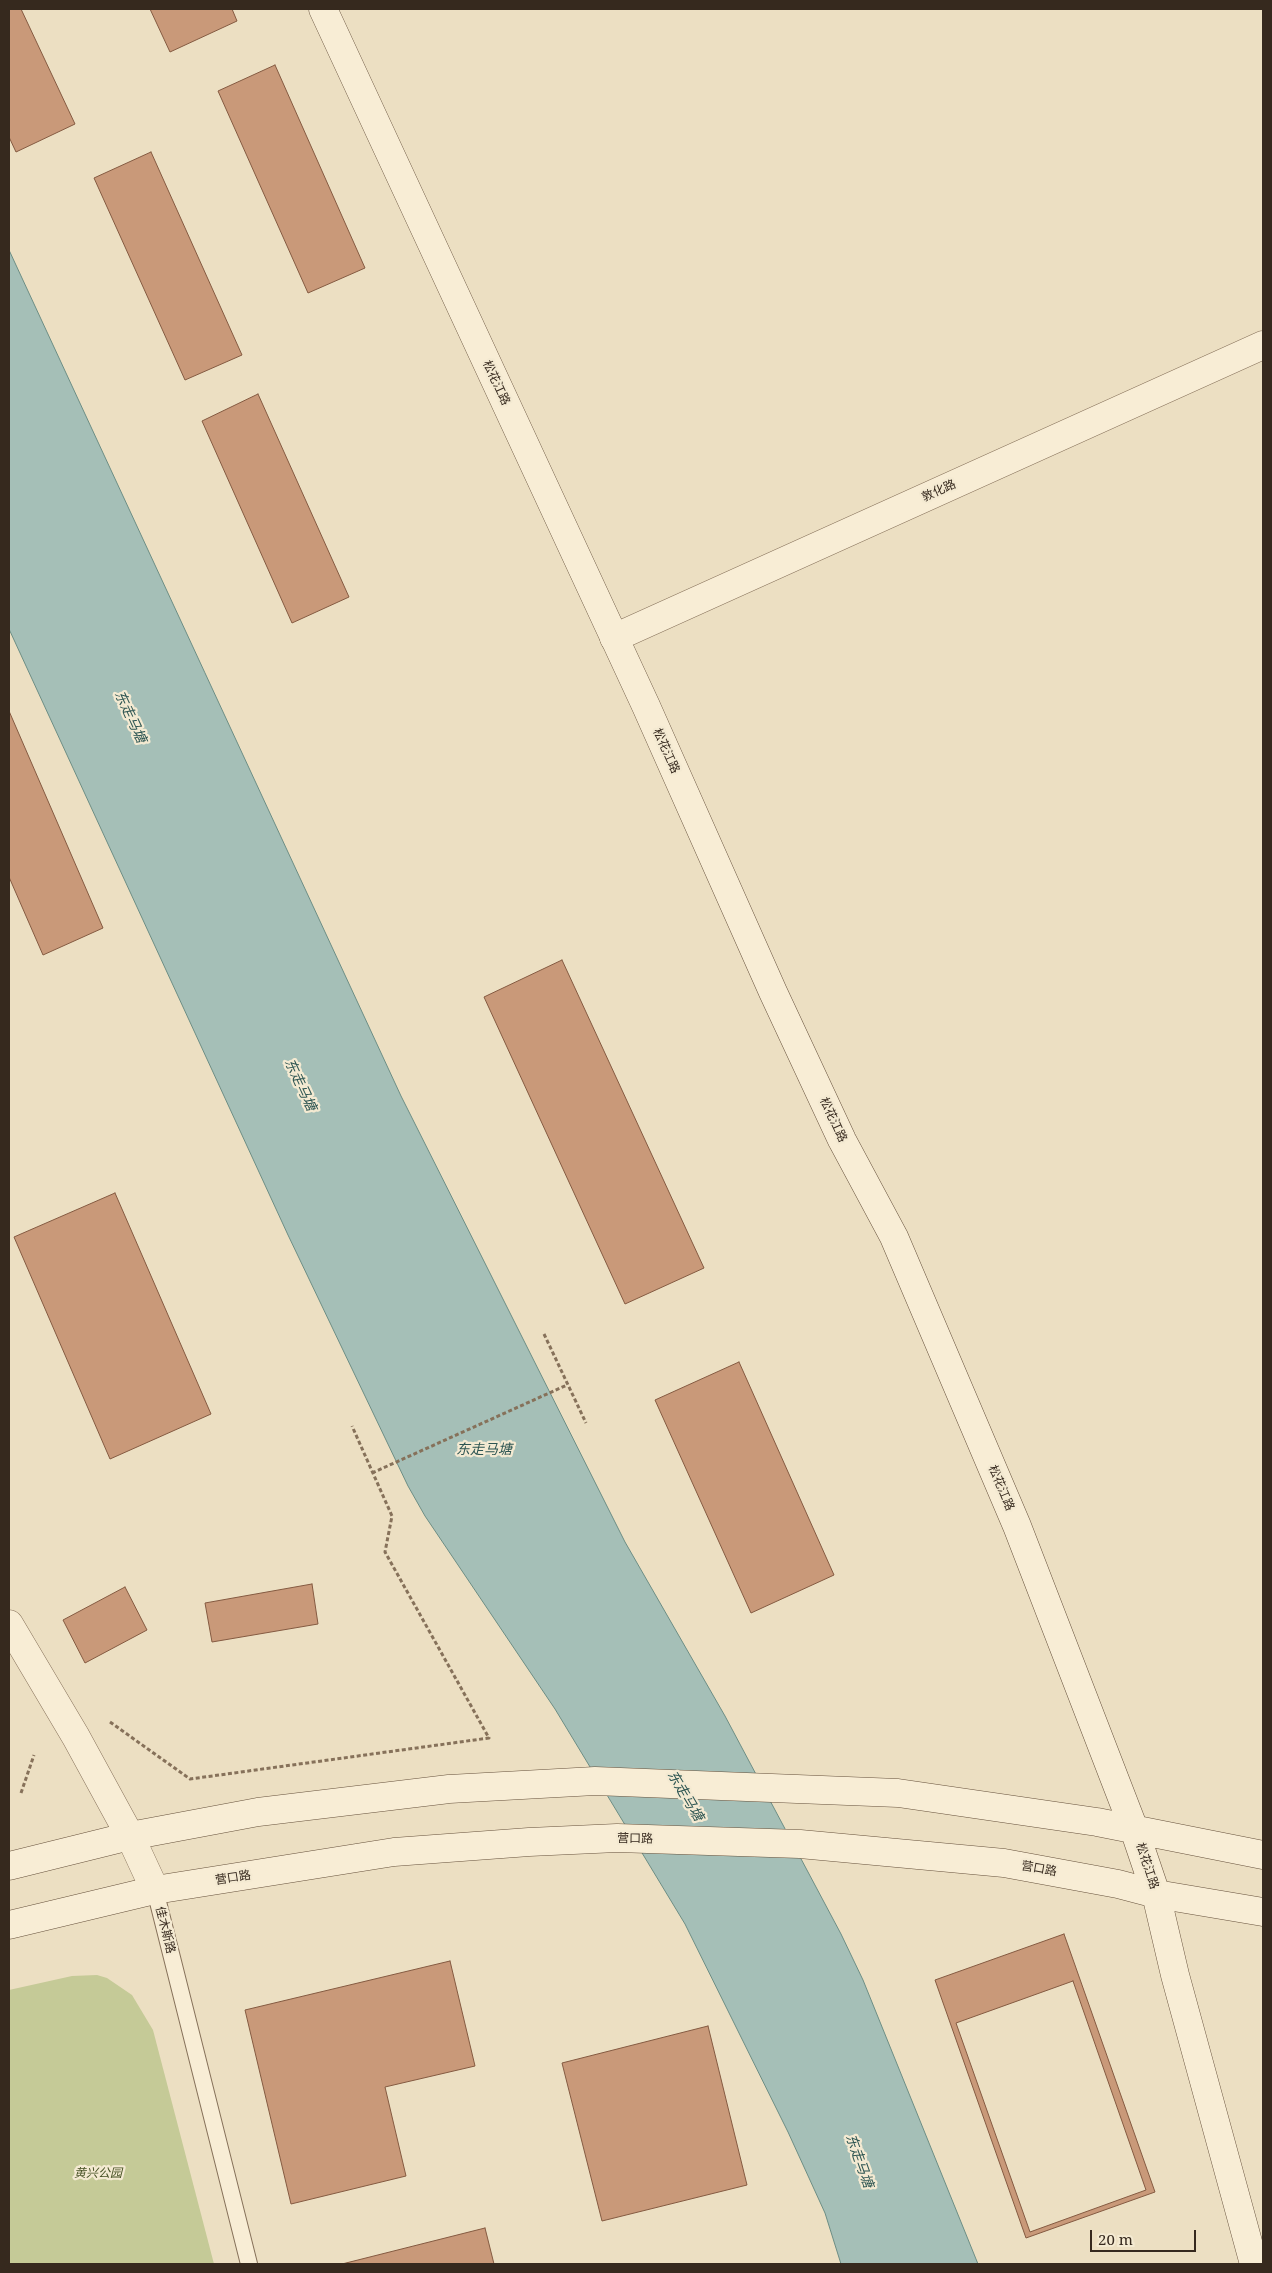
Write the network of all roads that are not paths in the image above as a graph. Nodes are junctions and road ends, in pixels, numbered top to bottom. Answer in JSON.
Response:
{"nodes":[{"id":1,"x":323,"y":9,"type":"edge"},
{"id":2,"x":1263,"y":345,"type":"edge"},
{"id":3,"x":614,"y":638,"type":"junction"},
{"id":4,"x":9,"y":1624,"type":"edge"},
{"id":5,"x":1134,"y":1829,"type":"junction"},
{"id":6,"x":130,"y":1836,"type":"junction"},
{"id":7,"x":1263,"y":1855,"type":"edge"},
{"id":8,"x":9,"y":1866,"type":"edge"},
{"id":9,"x":155,"y":1890,"type":"junction"},
{"id":10,"x":1156,"y":1894,"type":"junction"},
{"id":11,"x":1263,"y":1912,"type":"edge"},
{"id":12,"x":9,"y":1925,"type":"edge"},
{"id":13,"x":249,"y":2264,"type":"edge"},
{"id":14,"x":1254,"y":2264,"type":"edge"}],
"edges":[{"from":1,"to":3,"type":"main road","name":"松花江路"},
{"from":2,"to":3,"type":"main road","name":"敦化路"},
{"from":3,"to":5,"type":"main road","name":"松花江路"},
{"from":4,"to":6,"type":"main road","name":"佳木斯路"},
{"from":5,"to":6,"type":"main road"},
{"from":5,"to":7,"type":"main road"},
{"from":5,"to":10,"type":"main road","name":"松花江路"},
{"from":6,"to":8,"type":"main road"},
{"from":6,"to":9,"type":"main road","name":"佳木斯路"},
{"from":9,"to":10,"type":"main road","name":"营口路"},
{"from":9,"to":12,"type":"main road","name":"营口路"},
{"from":9,"to":13,"type":"lane","name":"佳木斯路"},
{"from":10,"to":11,"type":"main road","name":"营口路"},
{"from":10,"to":14,"type":"main road","name":"松花江路"}]}
